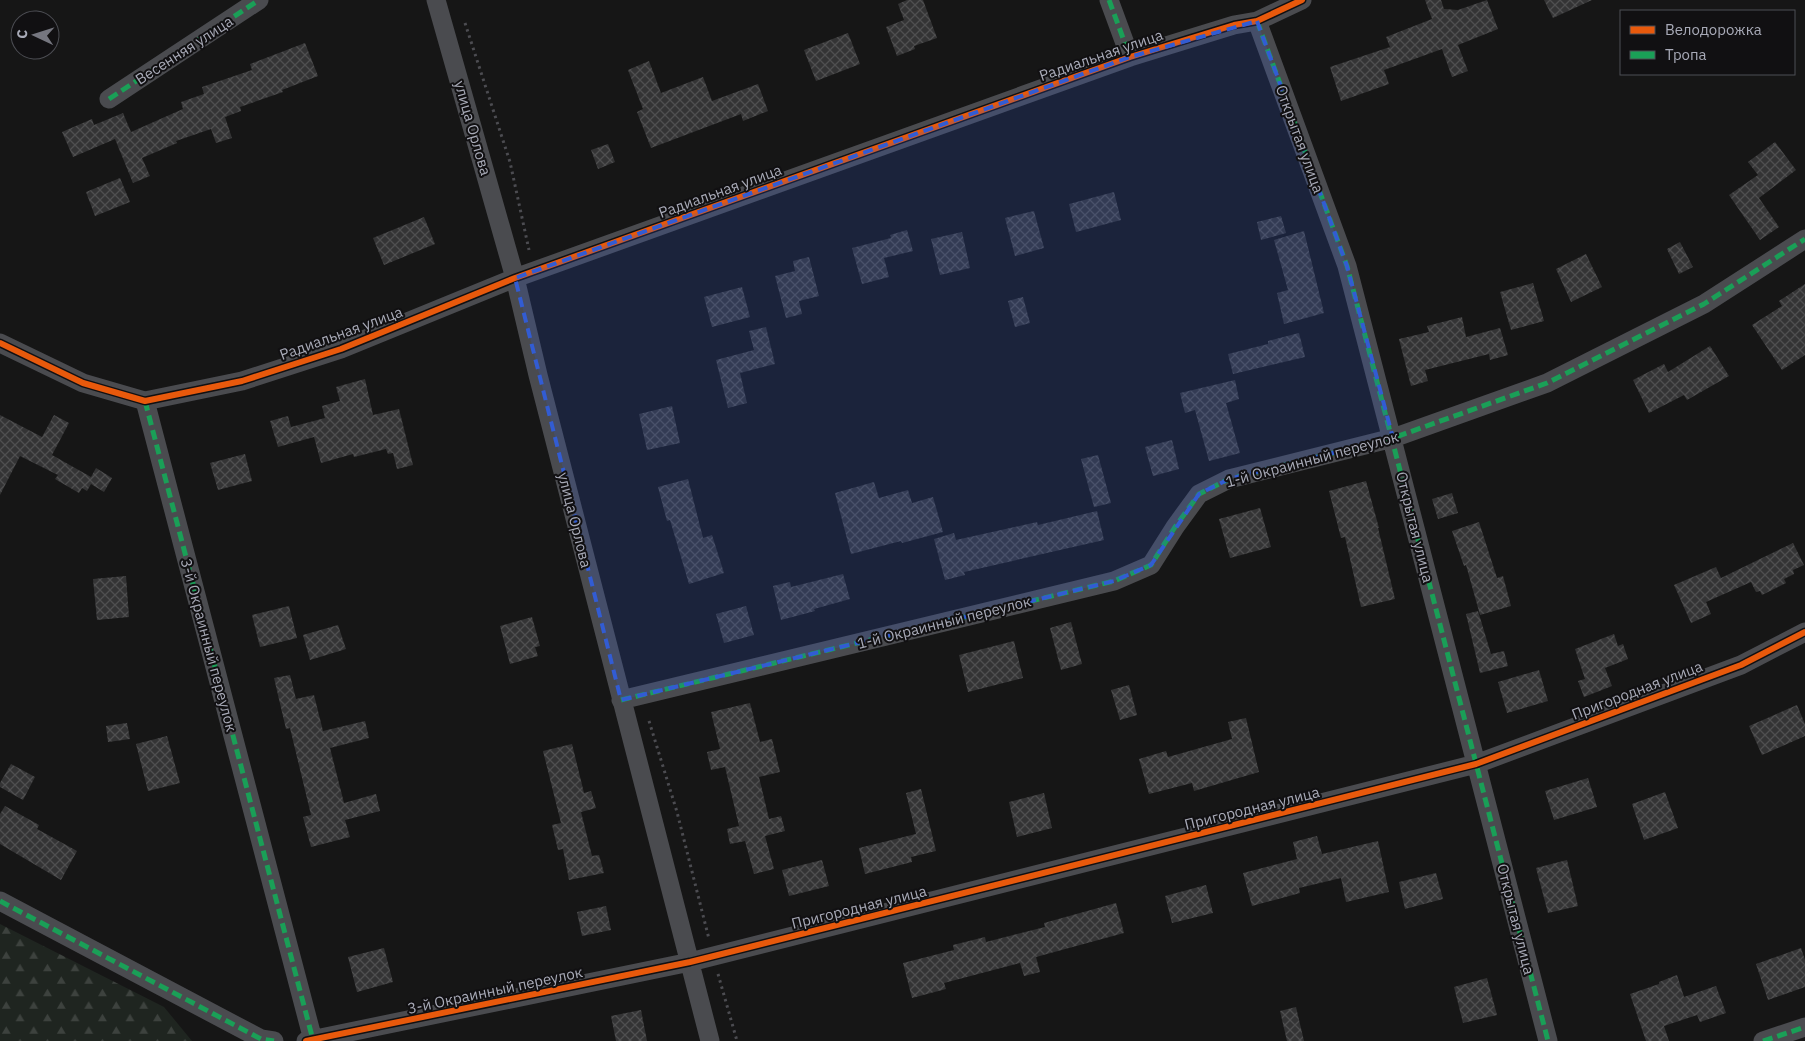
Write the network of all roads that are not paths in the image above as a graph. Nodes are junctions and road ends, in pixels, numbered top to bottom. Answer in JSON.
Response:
{"nodes":[{"id":1,"x":259,"y":0,"type":"edge"},
{"id":2,"x":436,"y":0,"type":"edge"},
{"id":3,"x":1109,"y":0,"type":"edge"},
{"id":4,"x":1302,"y":0,"type":"edge"},
{"id":5,"x":1257,"y":21,"type":"junction"},
{"id":6,"x":1130,"y":57,"type":"junction"},
{"id":7,"x":109,"y":99,"type":"dead end"},
{"id":8,"x":1805,"y":240,"type":"edge"},
{"id":9,"x":515,"y":278,"type":"junction"},
{"id":10,"x":0,"y":343,"type":"edge"},
{"id":11,"x":144,"y":401,"type":"junction"},
{"id":12,"x":1393,"y":438,"type":"junction"},
{"id":13,"x":1805,"y":632,"type":"edge"},
{"id":14,"x":621,"y":700,"type":"junction"},
{"id":15,"x":1476,"y":764,"type":"junction"},
{"id":16,"x":0,"y":900,"type":"edge"},
{"id":17,"x":690,"y":962,"type":"junction"},
{"id":18,"x":1805,"y":1027,"type":"edge"},
{"id":19,"x":274,"y":1041,"type":"edge"},
{"id":20,"x":309,"y":1041,"type":"edge"},
{"id":21,"x":710,"y":1041,"type":"edge"},
{"id":22,"x":1548,"y":1041,"type":"edge"},
{"id":23,"x":1763,"y":1041,"type":"edge"}],
"edges":[{"from":1,"to":7,"type":"street","name":"Весенняя улица"},
{"from":2,"to":9,"type":"street","name":"улица Орлова"},
{"from":3,"to":6,"type":"street"},
{"from":4,"to":5,"type":"street","name":"Радиальная улица"},
{"from":5,"to":6,"type":"street","name":"Радиальная улица"},
{"from":5,"to":12,"type":"street","name":"Открытая улица"},
{"from":6,"to":9,"type":"street","name":"Радиальная улица"},
{"from":8,"to":12,"type":"street","name":"1-й Окраинный переулок"},
{"from":9,"to":11,"type":"street","name":"Радиальная улица"},
{"from":9,"to":14,"type":"street","name":"улица Орлова"},
{"from":10,"to":11,"type":"street"},
{"from":11,"to":20,"type":"street","name":"3-й Окраинный переулок"},
{"from":12,"to":14,"type":"street","name":"1-й Окраинный переулок"},
{"from":12,"to":15,"type":"street","name":"Открытая улица"},
{"from":13,"to":15,"type":"street","name":"Пригородная улица"},
{"from":14,"to":17,"type":"street","name":"улица Орлова"},
{"from":15,"to":17,"type":"street","name":"Пригородная улица"},
{"from":15,"to":22,"type":"street","name":"Открытая улица"},
{"from":16,"to":19,"type":"street"},
{"from":17,"to":20,"type":"street","name":"3-й Окраинный переулок"},
{"from":17,"to":21,"type":"street","name":"улица Орлова"},
{"from":18,"to":23,"type":"street"}]}
